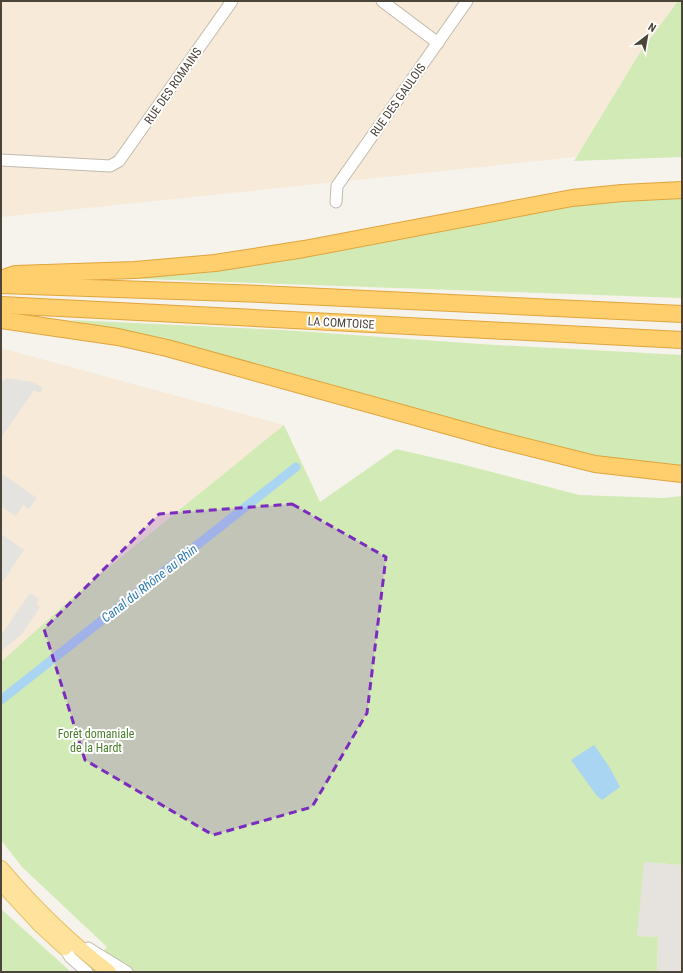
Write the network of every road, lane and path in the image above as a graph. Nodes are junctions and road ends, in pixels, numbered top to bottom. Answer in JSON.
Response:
{"nodes":[{"id":1,"x":232,"y":1,"type":"edge"},
{"id":2,"x":382,"y":1,"type":"edge"},
{"id":3,"x":467,"y":1,"type":"edge"},
{"id":4,"x":438,"y":43,"type":"junction"},
{"id":5,"x":1,"y":160,"type":"edge"},
{"id":6,"x":682,"y":190,"type":"edge"},
{"id":7,"x":336,"y":202,"type":"dead end"},
{"id":8,"x":1,"y":279,"type":"edge"},
{"id":9,"x":1,"y":285,"type":"edge"},
{"id":10,"x":1,"y":305,"type":"edge"},
{"id":11,"x":682,"y":314,"type":"edge"},
{"id":12,"x":1,"y":320,"type":"edge"},
{"id":13,"x":682,"y":340,"type":"edge"},
{"id":14,"x":682,"y":474,"type":"edge"},
{"id":15,"x":1,"y":868,"type":"edge"},
{"id":16,"x":1,"y":883,"type":"edge"},
{"id":17,"x":59,"y":929,"type":"junction"},
{"id":18,"x":64,"y":946,"type":"junction"},
{"id":19,"x":86,"y":972,"type":"edge"},
{"id":20,"x":95,"y":972,"type":"edge"},
{"id":21,"x":109,"y":972,"type":"edge"},
{"id":22,"x":127,"y":972,"type":"edge"}],
"edges":[{"from":1,"to":5,"type":"street","name":"RUE DES ROMAINS"},
{"from":2,"to":4,"type":"street"},
{"from":3,"to":4,"type":"street","name":"RUE DES GAULOIS"},
{"from":4,"to":7,"type":"street","name":"RUE DES GAULOIS"},
{"from":6,"to":8,"type":"highway"},
{"from":9,"to":11,"type":"highway","name":"LA COMTOISE"},
{"from":10,"to":13,"type":"highway","name":"LA COMTOISE"},
{"from":12,"to":14,"type":"highway"},
{"from":15,"to":17,"type":"main road"},
{"from":16,"to":18,"type":"main road"},
{"from":17,"to":21,"type":"main road"},
{"from":17,"to":22,"type":"street"},
{"from":18,"to":19,"type":"street"},
{"from":18,"to":20,"type":"main road"}]}
